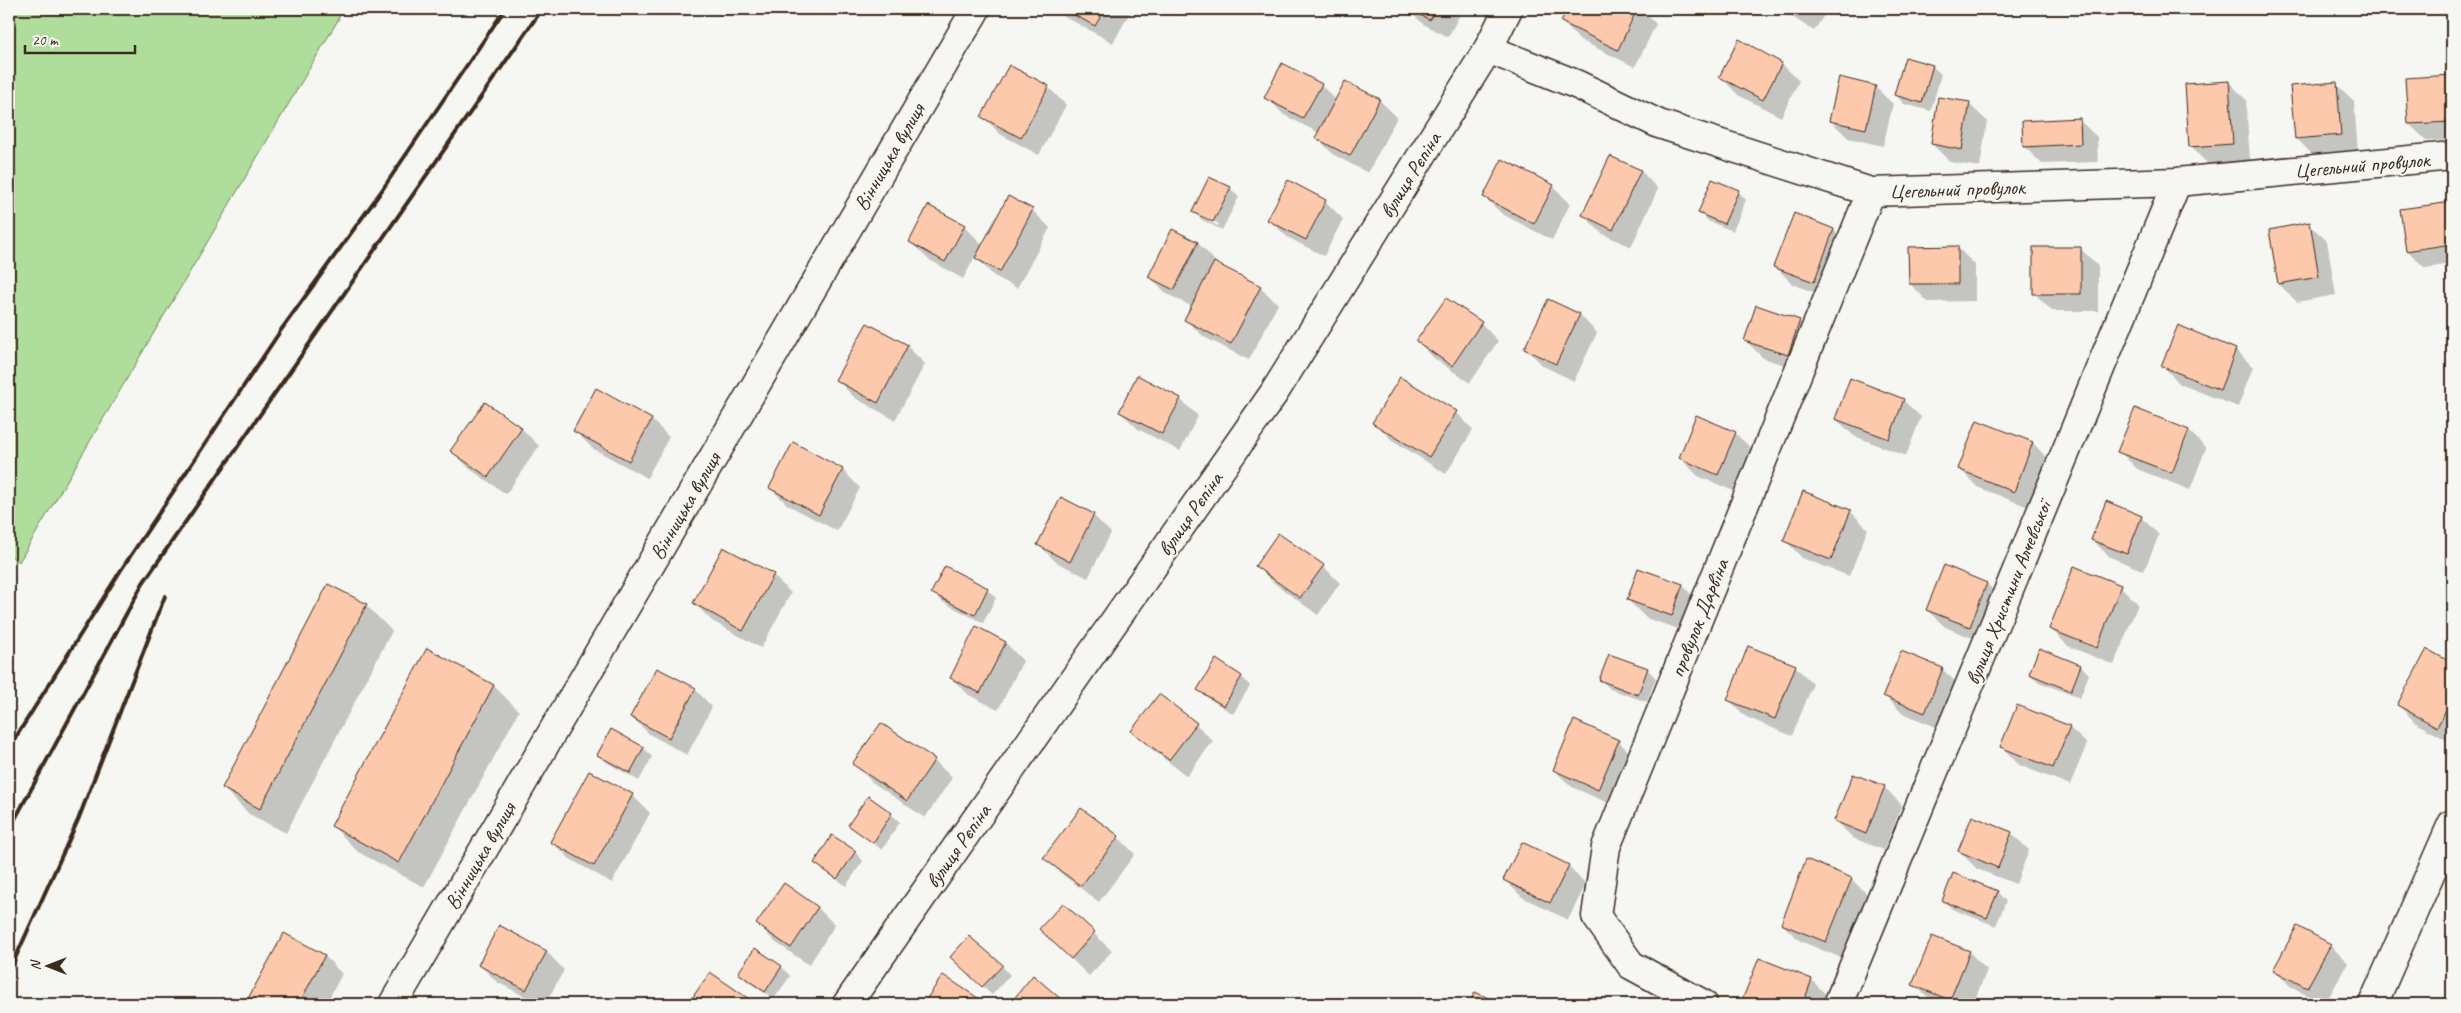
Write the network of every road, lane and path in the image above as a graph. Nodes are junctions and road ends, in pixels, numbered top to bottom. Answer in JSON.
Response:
{"nodes":[{"id":1,"x":976,"y":9,"type":"edge"},
{"id":2,"x":1508,"y":9,"type":"edge"},
{"id":3,"x":1488,"y":50,"type":"junction"},
{"id":4,"x":2452,"y":156,"type":"edge"},
{"id":5,"x":2177,"y":182,"type":"junction"},
{"id":6,"x":1871,"y":192,"type":"junction"},
{"id":7,"x":2452,"y":824,"type":"edge"},
{"id":8,"x":393,"y":1004,"type":"edge"},
{"id":9,"x":847,"y":1004,"type":"edge"},
{"id":10,"x":1703,"y":1004,"type":"edge"},
{"id":11,"x":1838,"y":1004,"type":"edge"},
{"id":12,"x":2373,"y":1004,"type":"edge"}],
"edges":[{"from":1,"to":8,"type":"street","name":"Вінницька вулиця"},
{"from":2,"to":3,"type":"street","name":"вулиця Рєпіна"},
{"from":3,"to":6,"type":"street","name":"Цегельний провулок"},
{"from":3,"to":9,"type":"street","name":"вулиця Рєпіна"},
{"from":4,"to":5,"type":"street","name":"Цегельний провулок"},
{"from":5,"to":6,"type":"street","name":"Цегельний провулок"},
{"from":5,"to":11,"type":"street","name":"вулиця Христини Алчевської"},
{"from":6,"to":10,"type":"street","name":"провулок Дарвіна"},
{"from":7,"to":12,"type":"street"}]}
